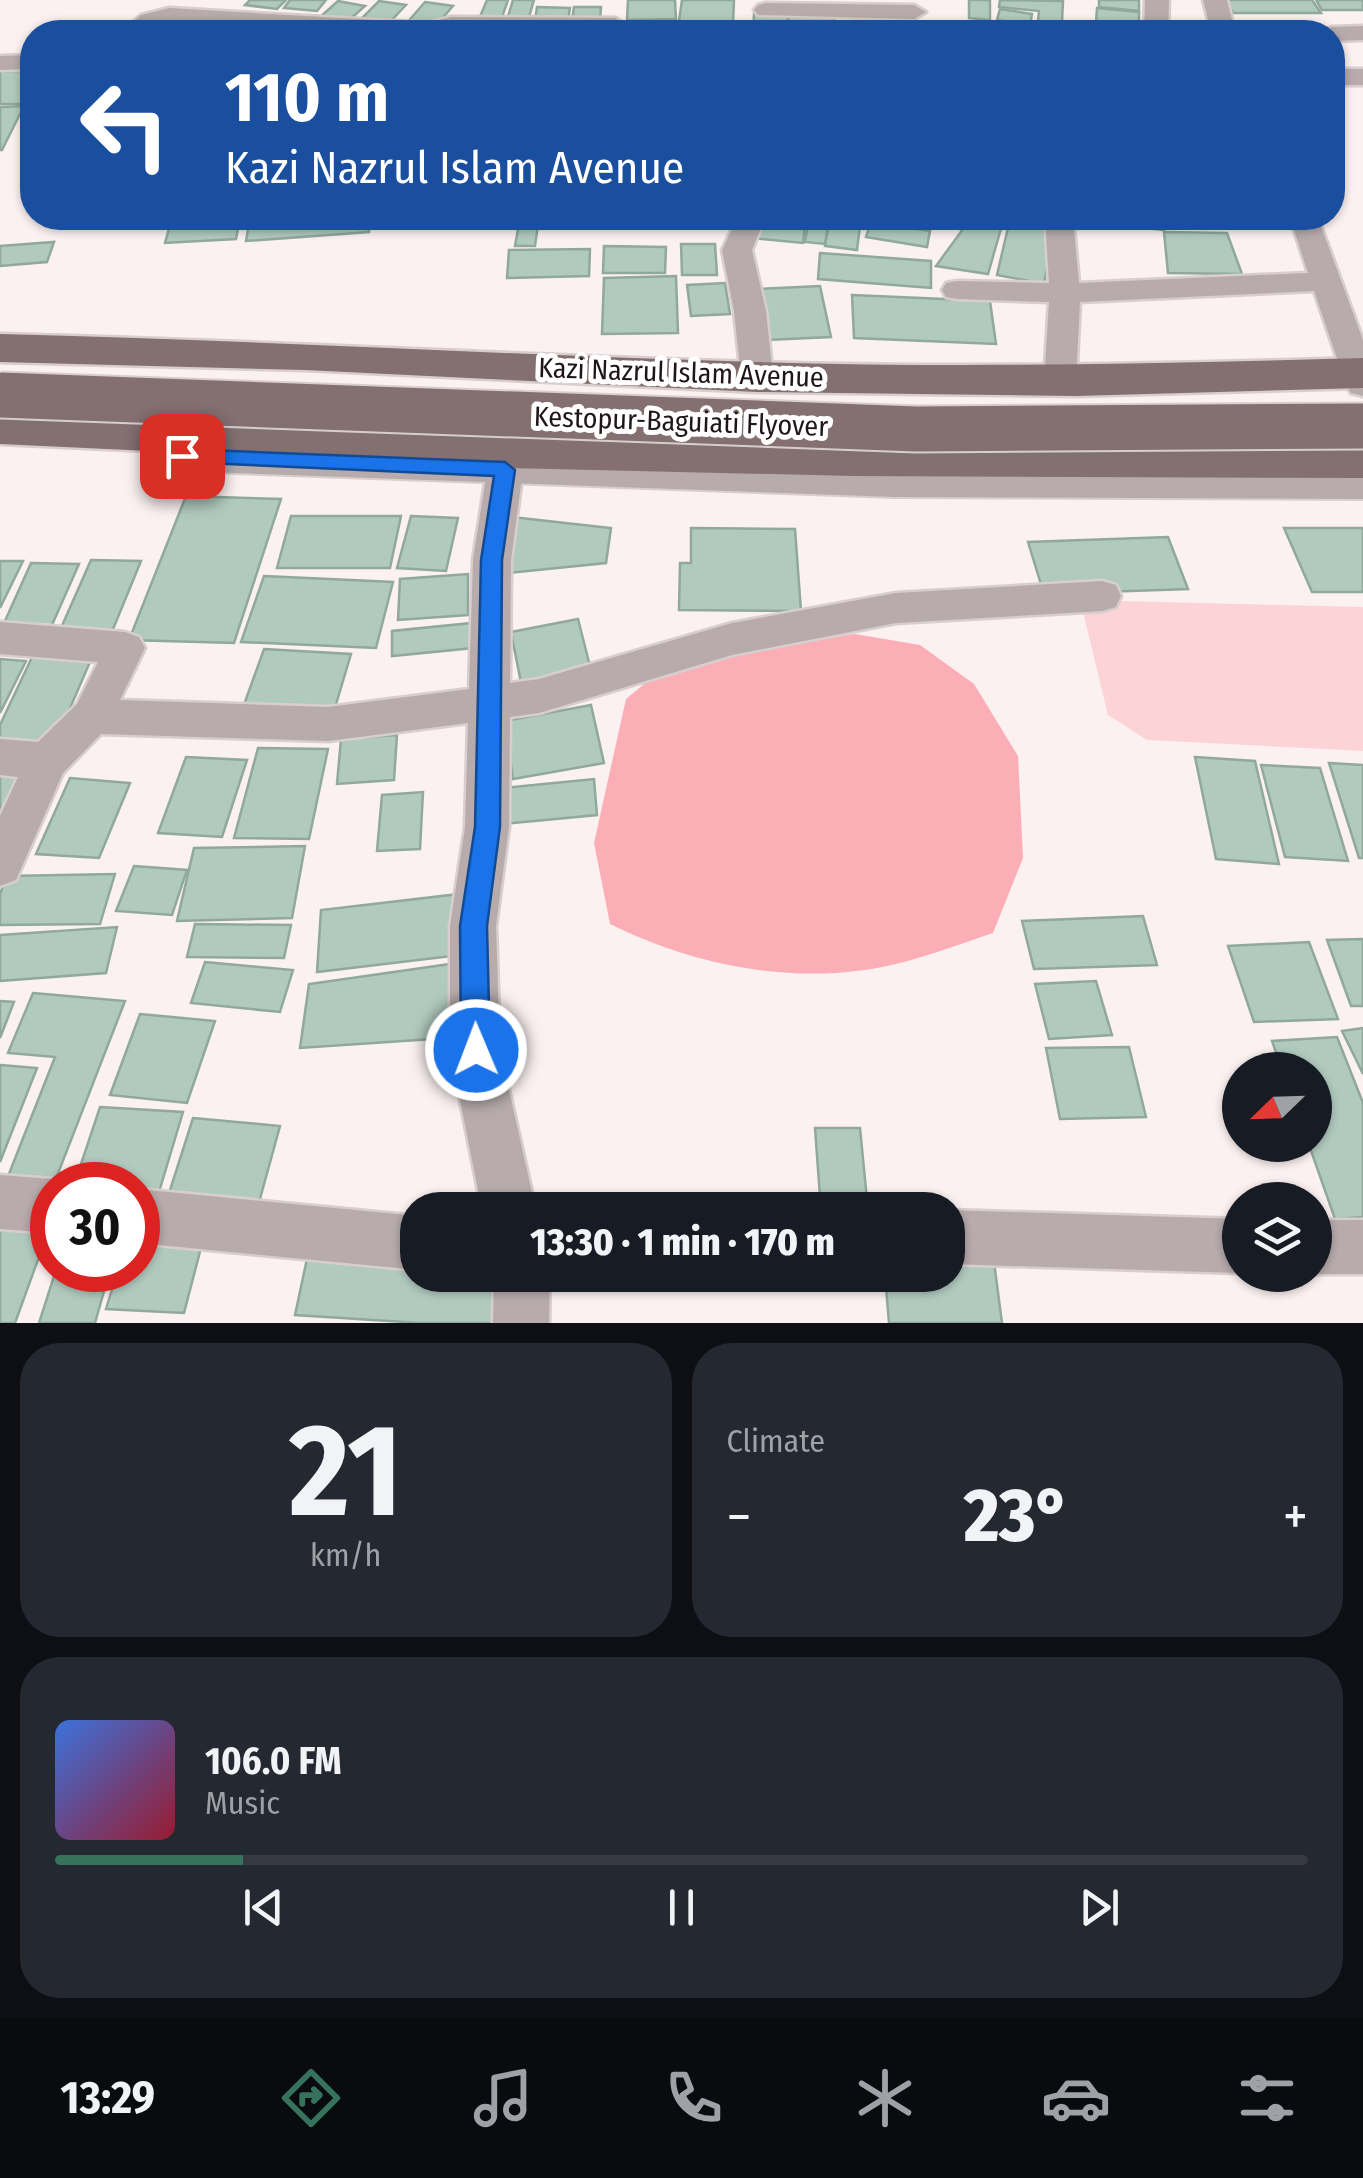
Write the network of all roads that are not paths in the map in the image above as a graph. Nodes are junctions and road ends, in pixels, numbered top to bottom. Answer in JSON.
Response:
{"nodes":[{"id":1,"x":766,"y":10,"type":"dead end"},
{"id":2,"x":914,"y":15,"type":"edge"},
{"id":3,"x":615,"y":19,"type":"edge"},
{"id":4,"x":149,"y":20,"type":"edge"},
{"id":5,"x":255,"y":20,"type":"edge"},
{"id":6,"x":582,"y":20,"type":"edge"},
{"id":7,"x":746,"y":230,"type":"edge"},
{"id":8,"x":1060,"y":230,"type":"edge"},
{"id":9,"x":1309,"y":230,"type":"edge"},
{"id":10,"x":1328,"y":281,"type":"junction"},
{"id":11,"x":957,"y":290,"type":"dead end"},
{"id":12,"x":1065,"y":293,"type":"junction"},
{"id":13,"x":0,"y":348,"type":"edge"},
{"id":14,"x":0,"y":369,"type":"edge"},
{"id":15,"x":757,"y":377,"type":"junction"},
{"id":16,"x":1223,"y":377,"type":"junction"},
{"id":17,"x":1060,"y":381,"type":"junction"},
{"id":18,"x":1362,"y":383,"type":"edge"},
{"id":19,"x":0,"y":394,"type":"edge"},
{"id":20,"x":1363,"y":426,"type":"edge"},
{"id":21,"x":0,"y":428,"type":"edge"},
{"id":22,"x":156,"y":435,"type":"junction"},
{"id":23,"x":1363,"y":460,"type":"edge"},
{"id":24,"x":505,"y":470,"type":"junction"},
{"id":25,"x":1263,"y":472,"type":"junction"},
{"id":26,"x":1363,"y":484,"type":"edge"},
{"id":27,"x":1102,"y":596,"type":"dead end"},
{"id":28,"x":0,"y":638,"type":"edge"},
{"id":29,"x":490,"y":704,"type":"junction"},
{"id":30,"x":92,"y":716,"type":"junction"},
{"id":31,"x":0,"y":757,"type":"edge"},
{"id":32,"x":48,"y":760,"type":"junction"},
{"id":33,"x":0,"y":865,"type":"edge"},
{"id":34,"x":505,"y":1192,"type":"edge"},
{"id":35,"x":0,"y":1202,"type":"edge"},
{"id":36,"x":30,"y":1204,"type":"edge"},
{"id":37,"x":160,"y":1218,"type":"edge"},
{"id":38,"x":965,"y":1238,"type":"edge"},
{"id":39,"x":400,"y":1242,"type":"edge"},
{"id":40,"x":1222,"y":1245,"type":"edge"},
{"id":41,"x":1332,"y":1246,"type":"edge"},
{"id":42,"x":1363,"y":1247,"type":"edge"},
{"id":43,"x":522,"y":1292,"type":"edge"},
{"id":44,"x":521,"y":1323,"type":"edge"}],
"edges":[{"from":1,"to":2,"type":"street"},
{"from":3,"to":6,"type":"street"},
{"from":4,"to":5,"type":"street"},
{"from":7,"to":15,"type":"street"},
{"from":8,"to":12,"type":"street"},
{"from":9,"to":10,"type":"street"},
{"from":10,"to":12,"type":"street"},
{"from":10,"to":18,"type":"street"},
{"from":11,"to":12,"type":"street"},
{"from":12,"to":17,"type":"street"},
{"from":13,"to":15,"type":"main road","name":"Kazi Nazrul Islam Avenue"},
{"from":14,"to":18,"type":"main road","name":"Kestopur-Baguiati Flyover"},
{"from":15,"to":17,"type":"main road","name":"Kazi Nazrul Islam Avenue"},
{"from":16,"to":17,"type":"main road","name":"Kazi Nazrul Islam Avenue"},
{"from":16,"to":18,"type":"main road","name":"Kazi Nazrul Islam Avenue"},
{"from":16,"to":25,"type":"main road"},
{"from":19,"to":20,"type":"main road","name":"Kestopur-Baguiati Flyover","bridge":true},
{"from":21,"to":22,"type":"main road"},
{"from":22,"to":24,"type":"street"},
{"from":22,"to":25,"type":"main road"},
{"from":23,"to":25,"type":"main road"},
{"from":24,"to":25,"type":"street"},
{"from":24,"to":29,"type":"street"},
{"from":25,"to":26,"type":"street"},
{"from":27,"to":29,"type":"street"},
{"from":28,"to":30,"type":"street"},
{"from":29,"to":30,"type":"street"},
{"from":29,"to":34,"type":"street"},
{"from":30,"to":32,"type":"street"},
{"from":31,"to":32,"type":"street"},
{"from":32,"to":33,"type":"street"},
{"from":35,"to":36,"type":"street"},
{"from":37,"to":39,"type":"street"},
{"from":38,"to":40,"type":"street"},
{"from":41,"to":42,"type":"street"},
{"from":43,"to":44,"type":"street"}]}
